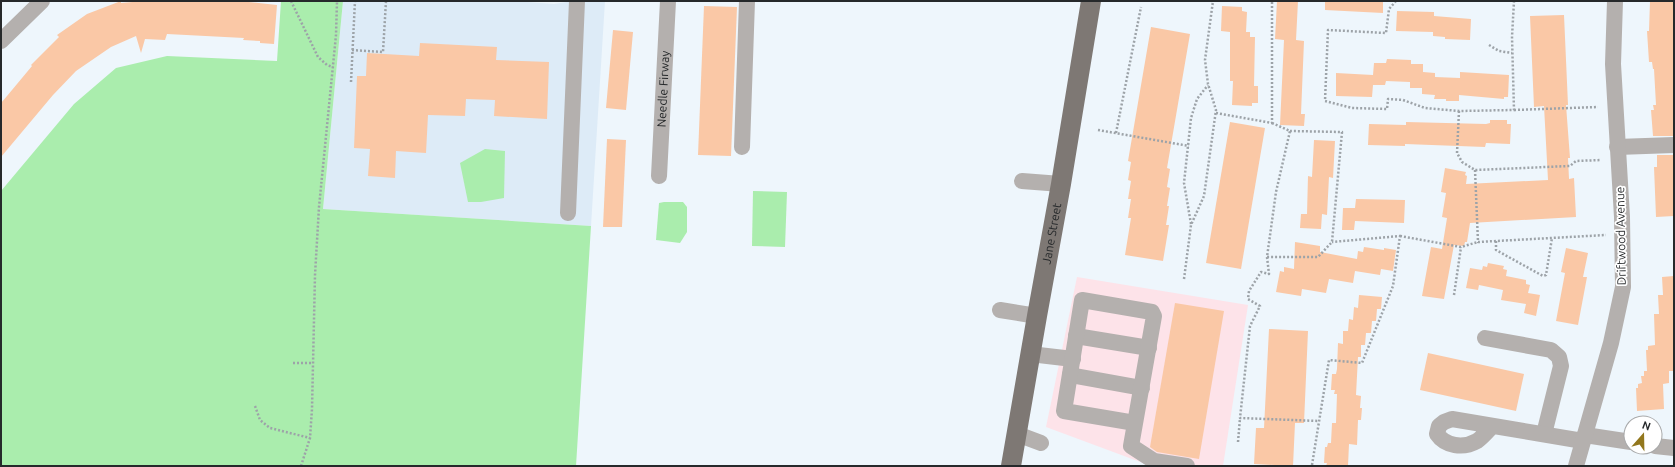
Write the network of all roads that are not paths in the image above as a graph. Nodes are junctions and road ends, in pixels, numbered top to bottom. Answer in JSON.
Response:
{"nodes":[{"id":1,"x":42,"y":1,"type":"edge"},
{"id":2,"x":577,"y":1,"type":"edge"},
{"id":3,"x":668,"y":1,"type":"edge"},
{"id":4,"x":747,"y":1,"type":"edge"},
{"id":5,"x":1091,"y":1,"type":"edge"},
{"id":6,"x":1615,"y":1,"type":"edge"},
{"id":7,"x":1,"y":41,"type":"edge"},
{"id":8,"x":1674,"y":145,"type":"edge"},
{"id":9,"x":742,"y":147,"type":"dead end"},
{"id":10,"x":1617,"y":147,"type":"junction"},
{"id":11,"x":659,"y":176,"type":"dead end"},
{"id":12,"x":1022,"y":180,"type":"dead end"},
{"id":13,"x":1061,"y":184,"type":"junction"},
{"id":14,"x":568,"y":213,"type":"dead end"},
{"id":15,"x":1000,"y":310,"type":"dead end"},
{"id":16,"x":1037,"y":316,"type":"junction"},
{"id":17,"x":1076,"y":336,"type":"junction"},
{"id":18,"x":1485,"y":338,"type":"dead end"},
{"id":19,"x":1149,"y":348,"type":"junction"},
{"id":20,"x":1030,"y":354,"type":"junction"},
{"id":21,"x":1073,"y":359,"type":"junction"},
{"id":22,"x":1070,"y":375,"type":"junction"},
{"id":23,"x":1142,"y":388,"type":"junction"},
{"id":24,"x":1135,"y":423,"type":"junction"},
{"id":25,"x":1493,"y":426,"type":"dead end"},
{"id":26,"x":1016,"y":434,"type":"junction"},
{"id":27,"x":1544,"y":434,"type":"junction"},
{"id":28,"x":1584,"y":438,"type":"junction"},
{"id":29,"x":1623,"y":441,"type":"edge"},
{"id":30,"x":1041,"y":443,"type":"dead end"},
{"id":31,"x":1663,"y":447,"type":"edge"},
{"id":32,"x":1674,"y":448,"type":"edge"},
{"id":33,"x":1011,"y":466,"type":"edge"},
{"id":34,"x":1187,"y":466,"type":"edge"},
{"id":35,"x":1576,"y":466,"type":"edge"}],
"edges":[{"from":1,"to":7,"type":"street"},
{"from":2,"to":14,"type":"street"},
{"from":3,"to":11,"type":"street","name":"Needle Firway"},
{"from":4,"to":9,"type":"street"},
{"from":5,"to":13,"type":"main road","name":"Jane Street"},
{"from":6,"to":10,"type":"street","name":"Driftwood Avenue"},
{"from":8,"to":10,"type":"street"},
{"from":10,"to":28,"type":"street","name":"Driftwood Avenue"},
{"from":12,"to":13,"type":"street"},
{"from":13,"to":16,"type":"main road","name":"Jane Street"},
{"from":15,"to":16,"type":"street"},
{"from":16,"to":20,"type":"main road","name":"Jane Street"},
{"from":17,"to":19,"type":"street"},
{"from":17,"to":19,"type":"street"},
{"from":17,"to":21,"type":"street"},
{"from":18,"to":27,"type":"street"},
{"from":19,"to":23,"type":"street"},
{"from":20,"to":21,"type":"street"},
{"from":20,"to":26,"type":"main road","name":"Jane Street"},
{"from":21,"to":22,"type":"street"},
{"from":22,"to":23,"type":"street"},
{"from":22,"to":24,"type":"street"},
{"from":23,"to":24,"type":"street"},
{"from":24,"to":34,"type":"street"},
{"from":25,"to":27,"type":"street"},
{"from":26,"to":30,"type":"street"},
{"from":26,"to":33,"type":"main road","name":"Jane Street"},
{"from":27,"to":28,"type":"street"},
{"from":28,"to":29,"type":"street"},
{"from":28,"to":35,"type":"street","name":"Driftwood Avenue"},
{"from":31,"to":32,"type":"street"}]}
